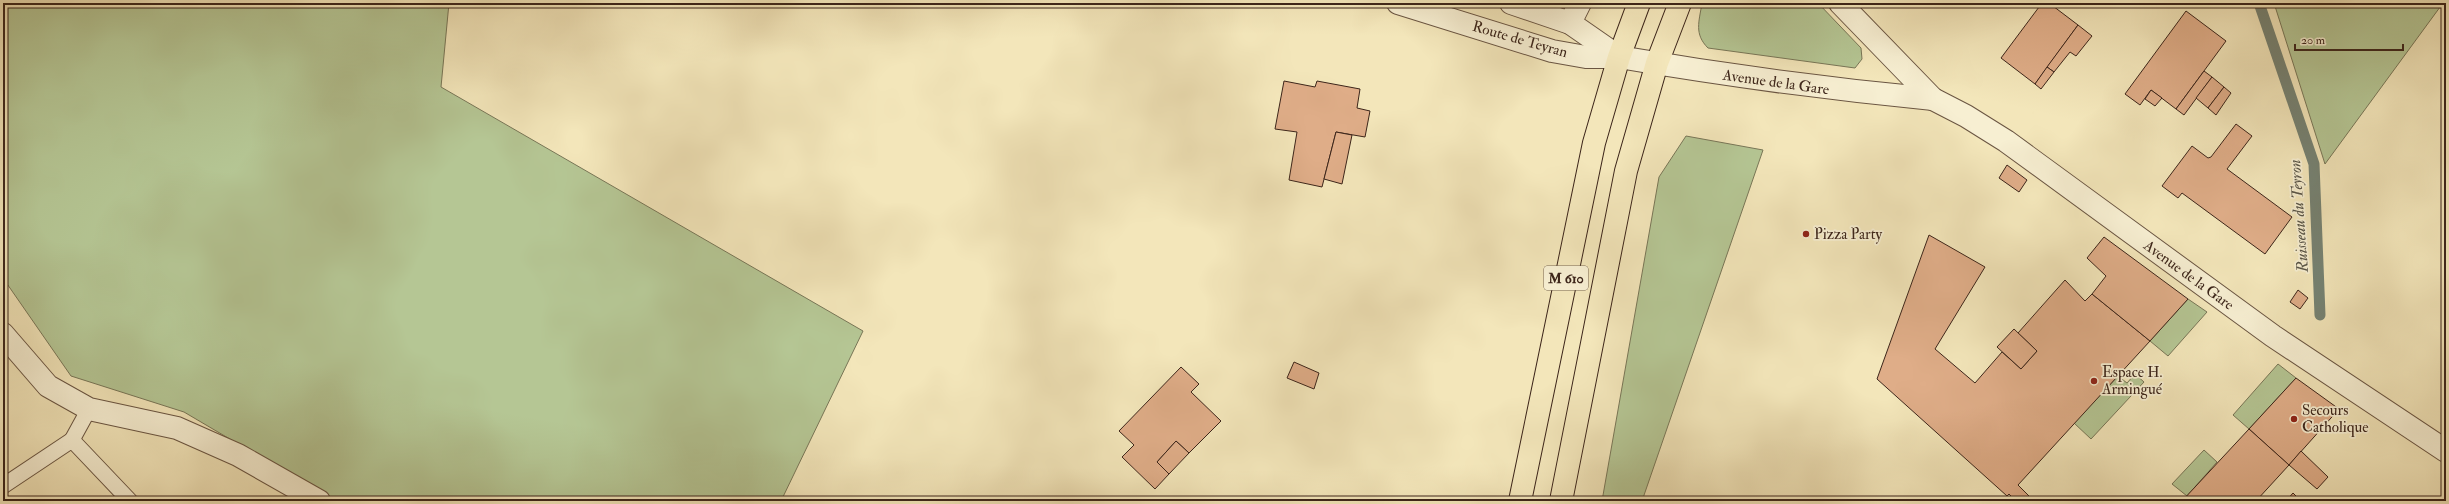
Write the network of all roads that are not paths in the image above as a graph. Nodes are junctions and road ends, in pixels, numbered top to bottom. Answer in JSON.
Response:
{"nodes":[{"id":1,"x":1398,"y":3,"type":"edge"},
{"id":2,"x":1511,"y":3,"type":"edge"},
{"id":3,"x":1580,"y":3,"type":"edge"},
{"id":4,"x":1639,"y":3,"type":"edge"},
{"id":5,"x":1680,"y":3,"type":"edge"},
{"id":6,"x":1840,"y":3,"type":"edge"},
{"id":7,"x":1570,"y":22,"type":"junction"},
{"id":8,"x":1619,"y":57,"type":"junction"},
{"id":9,"x":1657,"y":63,"type":"junction"},
{"id":10,"x":1933,"y":99,"type":"junction"},
{"id":11,"x":3,"y":334,"type":"edge"},
{"id":12,"x":89,"y":409,"type":"junction"},
{"id":13,"x":72,"y":440,"type":"junction"},
{"id":14,"x":2446,"y":451,"type":"edge"},
{"id":15,"x":3,"y":486,"type":"edge"},
{"id":16,"x":130,"y":501,"type":"edge"},
{"id":17,"x":319,"y":501,"type":"edge"},
{"id":18,"x":1520,"y":501,"type":"edge"},
{"id":19,"x":1561,"y":501,"type":"edge"}],
"edges":[{"from":1,"to":8,"type":"street","name":"Route de Teyran"},
{"from":2,"to":7,"type":"street","name":"Route de Teyran"},
{"from":3,"to":7,"type":"street"},
{"from":4,"to":8,"type":"main road","number":"M 610"},
{"from":5,"to":9,"type":"main road","number":"M 610"},
{"from":6,"to":10,"type":"street","name":"Avenue de la Gare"},
{"from":7,"to":8,"type":"street","name":"Route de Teyran"},
{"from":8,"to":9,"type":"street","name":"Avenue de la Gare"},
{"from":8,"to":18,"type":"main road","number":"M 610"},
{"from":9,"to":10,"type":"street","name":"Avenue de la Gare"},
{"from":9,"to":19,"type":"main road","number":"M 610"},
{"from":10,"to":14,"type":"street","name":"Avenue de la Gare"},
{"from":11,"to":12,"type":"street"},
{"from":12,"to":13,"type":"lane"},
{"from":12,"to":17,"type":"street"},
{"from":13,"to":15,"type":"lane"},
{"from":13,"to":16,"type":"lane"}]}
